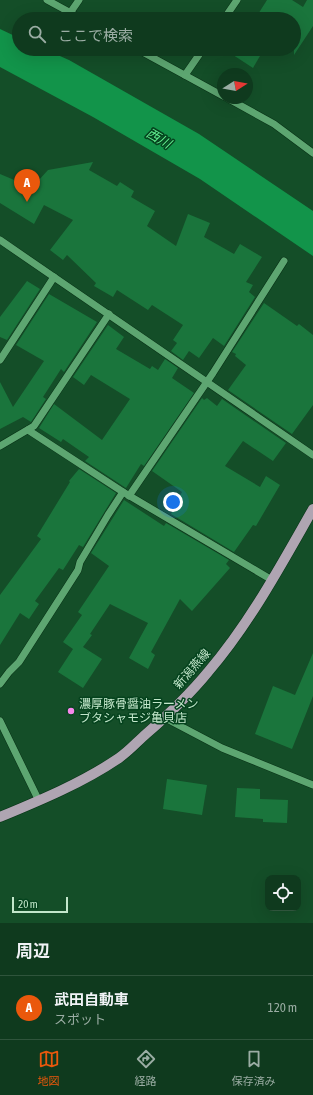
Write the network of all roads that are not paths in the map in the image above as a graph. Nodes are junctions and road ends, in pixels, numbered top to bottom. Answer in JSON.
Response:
{"nodes":[{"id":1,"x":47,"y":0,"type":"edge"},
{"id":2,"x":79,"y":0,"type":"edge"},
{"id":3,"x":237,"y":0,"type":"edge"},
{"id":4,"x":68,"y":12,"type":"edge"},
{"id":5,"x":71,"y":12,"type":"edge"},
{"id":6,"x":229,"y":12,"type":"edge"},
{"id":7,"x":150,"y":56,"type":"edge"},
{"id":8,"x":198,"y":56,"type":"edge"},
{"id":9,"x":185,"y":75,"type":"junction"},
{"id":10,"x":217,"y":93,"type":"edge"},
{"id":11,"x":238,"y":104,"type":"edge"},
{"id":12,"x":313,"y":153,"type":"edge"},
{"id":13,"x":0,"y":240,"type":"edge"},
{"id":14,"x":284,"y":261,"type":"dead end"},
{"id":15,"x":54,"y":277,"type":"junction"},
{"id":16,"x":109,"y":314,"type":"junction"},
{"id":17,"x":0,"y":360,"type":"edge"},
{"id":18,"x":206,"y":382,"type":"junction"},
{"id":19,"x":28,"y":430,"type":"junction"},
{"id":20,"x":0,"y":446,"type":"edge"},
{"id":21,"x":313,"y":455,"type":"edge"},
{"id":22,"x":126,"y":494,"type":"junction"},
{"id":23,"x":313,"y":510,"type":"edge"},
{"id":24,"x":272,"y":580,"type":"junction"},
{"id":25,"x":0,"y":684,"type":"edge"},
{"id":26,"x":165,"y":718,"type":"junction"},
{"id":27,"x":0,"y":721,"type":"edge"},
{"id":28,"x":313,"y":785,"type":"edge"},
{"id":29,"x":39,"y":801,"type":"junction"},
{"id":30,"x":0,"y":817,"type":"edge"}],
"edges":[{"from":1,"to":4,"type":"street"},
{"from":2,"to":5,"type":"street"},
{"from":3,"to":6,"type":"street"},
{"from":7,"to":9,"type":"street"},
{"from":8,"to":9,"type":"street"},
{"from":9,"to":10,"type":"street"},
{"from":11,"to":12,"type":"street"},
{"from":13,"to":15,"type":"street"},
{"from":14,"to":18,"type":"street"},
{"from":15,"to":16,"type":"street"},
{"from":15,"to":17,"type":"street"},
{"from":16,"to":18,"type":"street"},
{"from":16,"to":19,"type":"street"},
{"from":18,"to":21,"type":"street"},
{"from":18,"to":22,"type":"street"},
{"from":19,"to":20,"type":"street"},
{"from":19,"to":22,"type":"street"},
{"from":22,"to":24,"type":"street"},
{"from":22,"to":25,"type":"street"},
{"from":23,"to":24,"type":"main road","name":"新潟燕線"},
{"from":24,"to":26,"type":"main road","name":"新潟燕線"},
{"from":26,"to":28,"type":"street"},
{"from":26,"to":29,"type":"main road","name":"新潟燕線"},
{"from":27,"to":29,"type":"street"},
{"from":29,"to":30,"type":"main road","name":"新潟燕線"}]}
